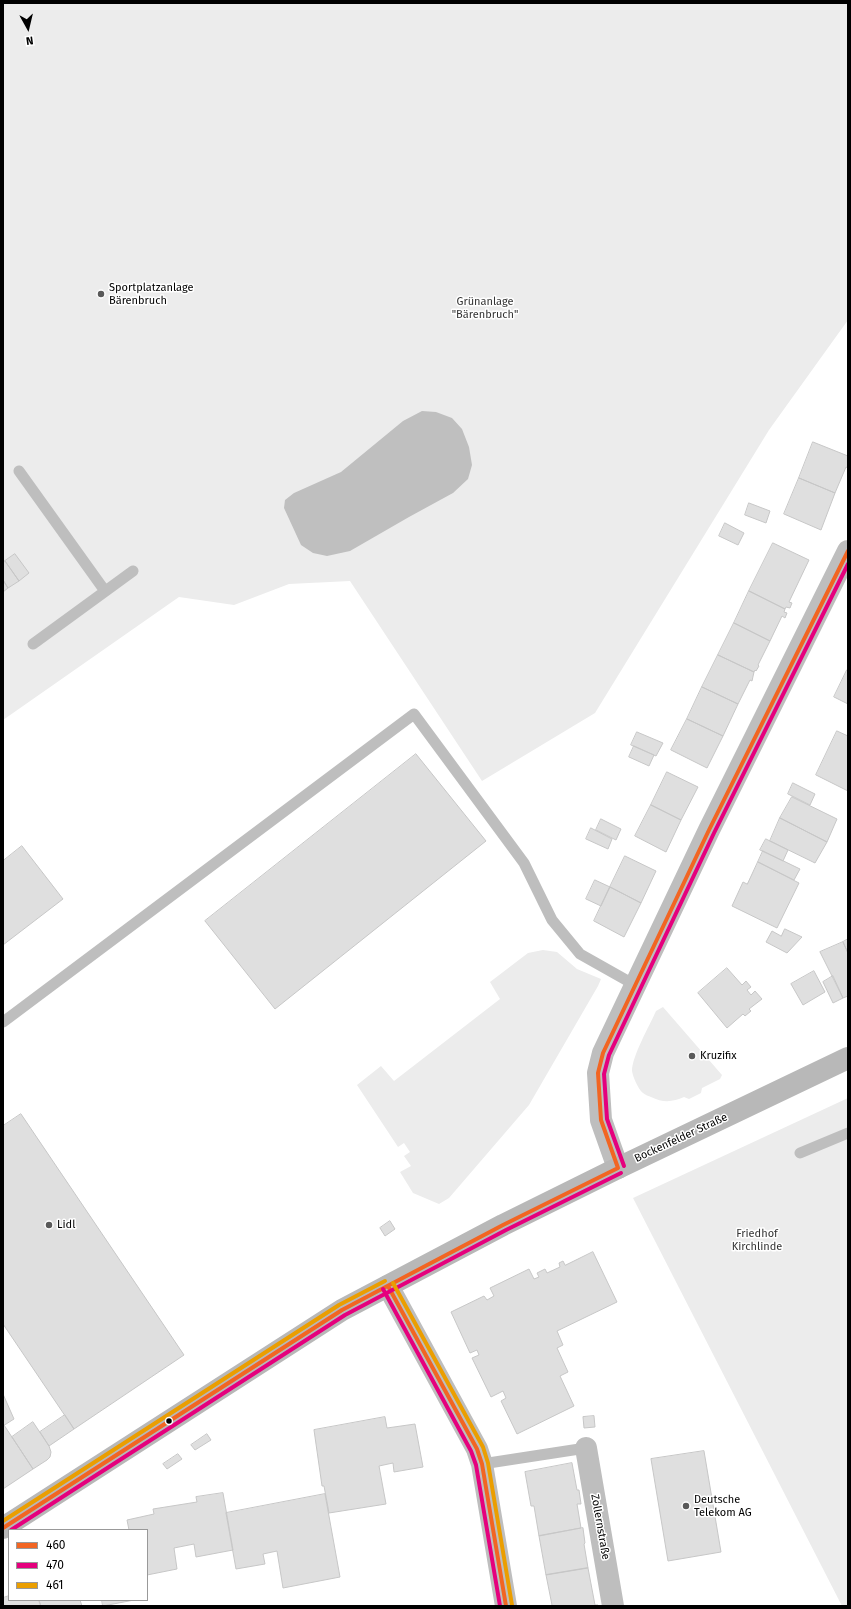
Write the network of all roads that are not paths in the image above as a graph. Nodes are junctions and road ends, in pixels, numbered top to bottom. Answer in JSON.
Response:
{"nodes":[{"id":1,"x":19,"y":471,"type":"dead end"},
{"id":2,"x":848,"y":551,"type":"edge"},
{"id":3,"x":133,"y":571,"type":"dead end"},
{"id":4,"x":106,"y":591,"type":"junction"},
{"id":5,"x":33,"y":644,"type":"dead end"},
{"id":6,"x":635,"y":985,"type":"junction"},
{"id":7,"x":3,"y":1022,"type":"edge"},
{"id":8,"x":848,"y":1058,"type":"edge"},
{"id":9,"x":848,"y":1133,"type":"edge"},
{"id":10,"x":800,"y":1153,"type":"dead end"},
{"id":11,"x":618,"y":1168,"type":"junction"},
{"id":12,"x":388,"y":1286,"type":"junction"},
{"id":13,"x":586,"y":1448,"type":"joint"},
{"id":14,"x":482,"y":1464,"type":"junction"},
{"id":15,"x":3,"y":1528,"type":"edge"},
{"id":16,"x":506,"y":1606,"type":"edge"},
{"id":17,"x":613,"y":1606,"type":"edge"}],
"edges":[{"from":1,"to":4,"type":"lane"},
{"from":2,"to":6,"type":"street"},
{"from":3,"to":4,"type":"lane"},
{"from":4,"to":5,"type":"lane"},
{"from":6,"to":7,"type":"lane"},
{"from":6,"to":11,"type":"street"},
{"from":8,"to":11,"type":"main road","name":"Bockenfelder Straße"},
{"from":9,"to":10,"type":"lane"},
{"from":11,"to":12,"type":"main road","name":"Bockenfelder Straße"},
{"from":12,"to":14,"type":"street"},
{"from":12,"to":15,"type":"main road","name":"Bockenfelder Straße"},
{"from":13,"to":14,"type":"lane"},
{"from":13,"to":17,"type":"street","name":"Zollernstraße"},
{"from":14,"to":16,"type":"street"}]}
